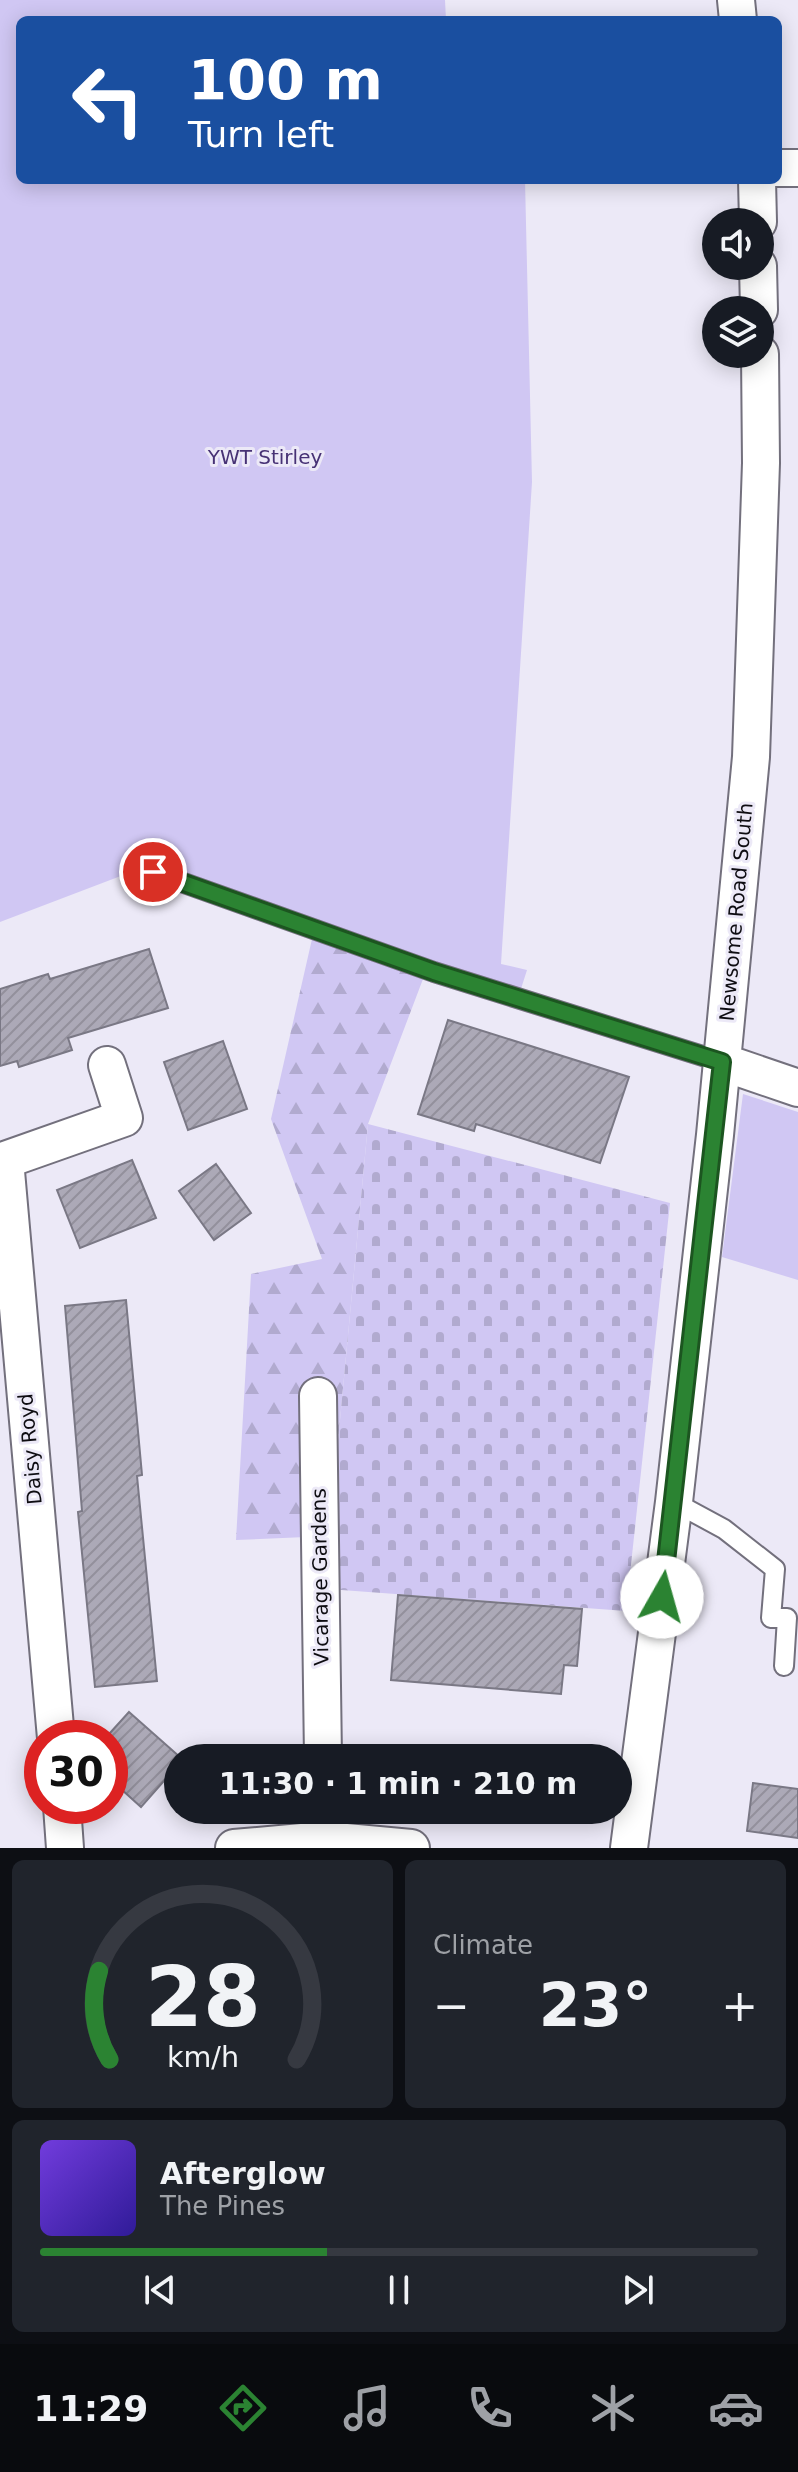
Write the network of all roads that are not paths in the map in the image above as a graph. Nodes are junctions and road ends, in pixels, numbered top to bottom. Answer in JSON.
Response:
{"nodes":[{"id":1,"x":757,"y":184,"type":"edge"},
{"id":2,"x":758,"y":208,"type":"edge"},
{"id":3,"x":760,"y":368,"type":"edge"},
{"id":4,"x":153,"y":872,"type":"dead end"},
{"id":5,"x":722,"y":1062,"type":"junction"},
{"id":6,"x":107,"y":1065,"type":"dead end"},
{"id":7,"x":798,"y":1088,"type":"edge"},
{"id":8,"x":2,"y":1161,"type":"edge"},
{"id":9,"x":318,"y":1396,"type":"dead end"},
{"id":10,"x":674,"y":1502,"type":"junction"},
{"id":11,"x":784,"y":1666,"type":"dead end"},
{"id":12,"x":54,"y":1720,"type":"edge"},
{"id":13,"x":323,"y":1744,"type":"edge"},
{"id":14,"x":63,"y":1824,"type":"edge"},
{"id":15,"x":324,"y":1825,"type":"edge"},
{"id":16,"x":65,"y":1848,"type":"edge"},
{"id":17,"x":234,"y":1848,"type":"edge"},
{"id":18,"x":411,"y":1848,"type":"edge"},
{"id":19,"x":629,"y":1848,"type":"edge"}],
"edges":[{"from":1,"to":2,"type":"street"},
{"from":3,"to":5,"type":"street","name":"Newsome Road South"},
{"from":4,"to":5,"type":"lane"},
{"from":5,"to":7,"type":"street"},
{"from":5,"to":10,"type":"street","name":"Newsome Road South"},
{"from":6,"to":8,"type":"street","name":"Daisy Royd"},
{"from":8,"to":12,"type":"street","name":"Daisy Royd"},
{"from":9,"to":13,"type":"street","name":"Vicarage Gardens"},
{"from":10,"to":11,"type":"lane"},
{"from":10,"to":19,"type":"street","name":"Newsome Road South"},
{"from":14,"to":16,"type":"street"},
{"from":15,"to":17,"type":"street"},
{"from":15,"to":18,"type":"street"}]}
